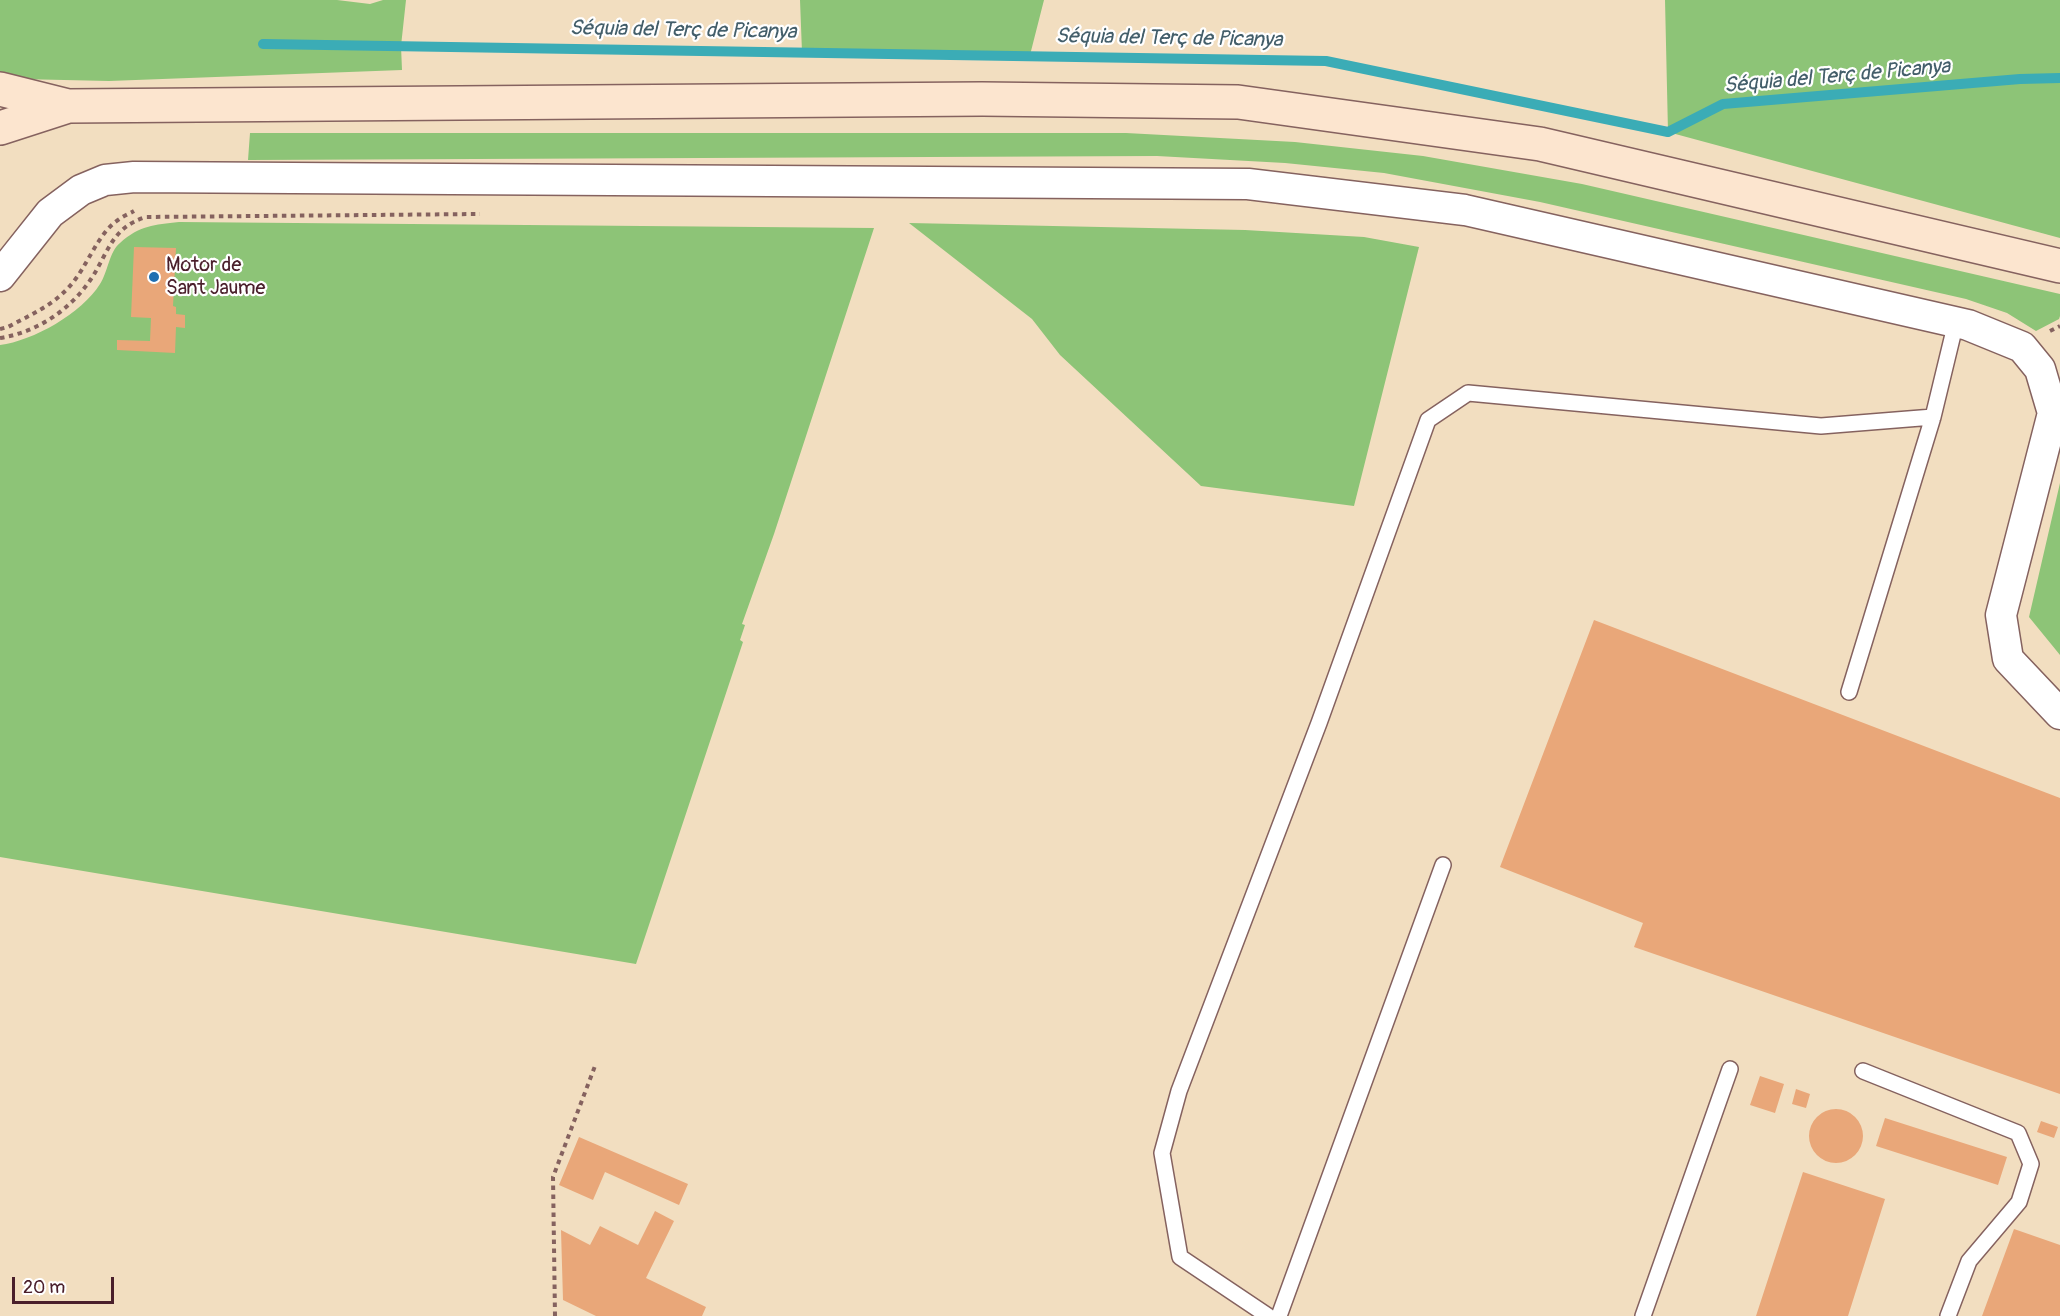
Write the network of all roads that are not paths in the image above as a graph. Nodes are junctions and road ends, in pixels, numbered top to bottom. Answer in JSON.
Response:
{"nodes":[{"id":1,"x":0,"y":89,"type":"edge"},
{"id":2,"x":68,"y":106,"type":"junction"},
{"id":3,"x":0,"y":129,"type":"edge"},
{"id":4,"x":2060,"y":266,"type":"edge"},
{"id":5,"x":0,"y":276,"type":"edge"},
{"id":6,"x":1956,"y":322,"type":"junction"},
{"id":7,"x":1933,"y":417,"type":"junction"},
{"id":8,"x":1849,"y":692,"type":"dead end"},
{"id":9,"x":2060,"y":714,"type":"edge"},
{"id":10,"x":1443,"y":865,"type":"dead end"},
{"id":11,"x":1730,"y":1069,"type":"dead end"},
{"id":12,"x":1863,"y":1071,"type":"dead end"},
{"id":13,"x":1268,"y":1316,"type":"edge"},
{"id":14,"x":1279,"y":1316,"type":"edge"},
{"id":15,"x":1643,"y":1316,"type":"edge"},
{"id":16,"x":1948,"y":1316,"type":"edge"}],
"edges":[{"from":1,"to":2,"type":"main road"},
{"from":2,"to":3,"type":"main road"},
{"from":2,"to":4,"type":"main road"},
{"from":5,"to":6,"type":"street"},
{"from":6,"to":7,"type":"lane"},
{"from":6,"to":9,"type":"street"},
{"from":7,"to":8,"type":"lane"},
{"from":7,"to":13,"type":"lane"},
{"from":10,"to":14,"type":"lane"},
{"from":11,"to":15,"type":"lane"},
{"from":12,"to":16,"type":"lane"}]}
